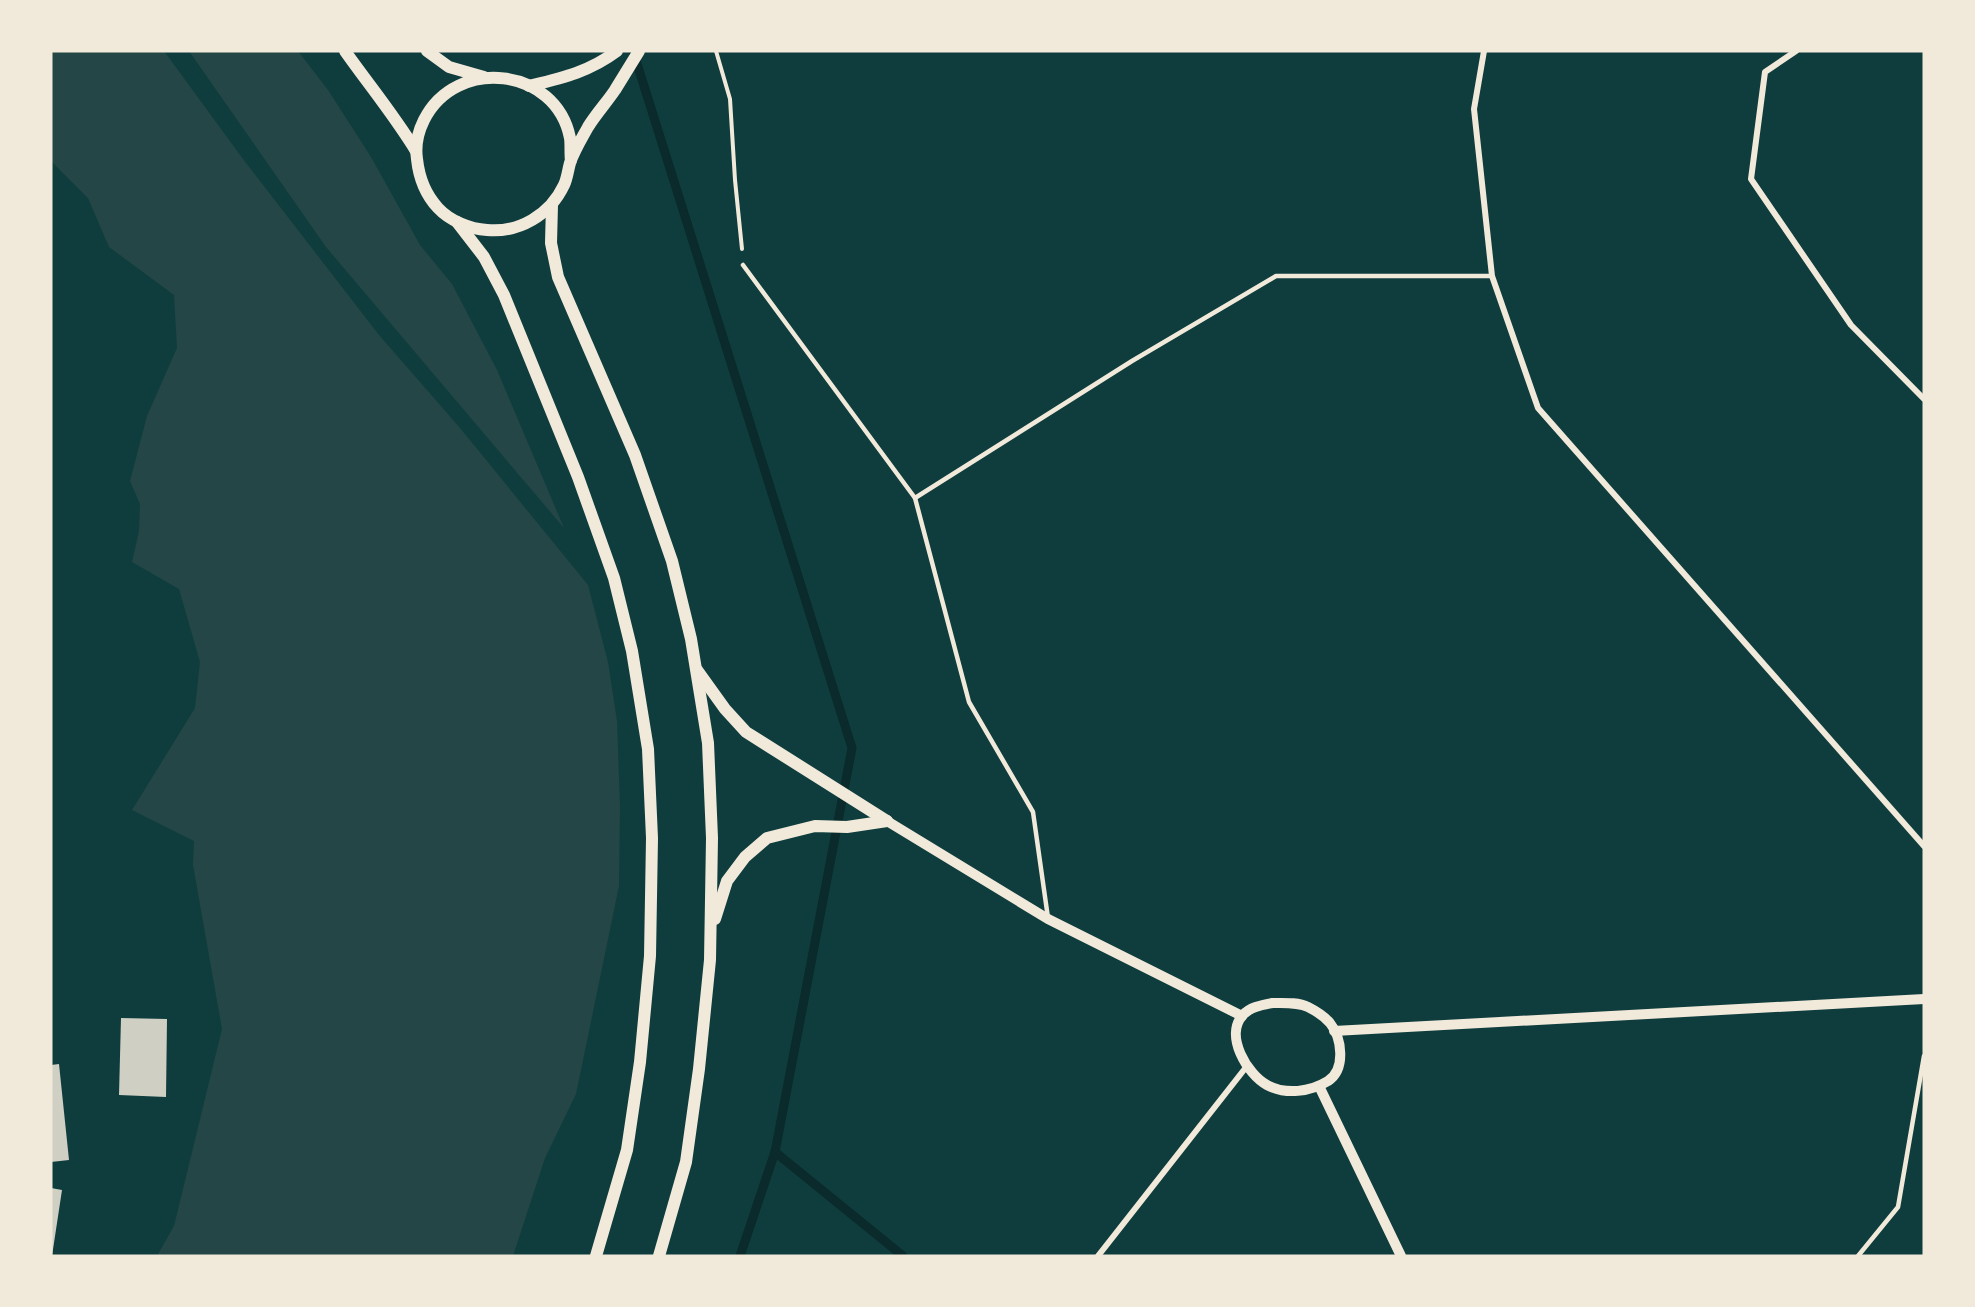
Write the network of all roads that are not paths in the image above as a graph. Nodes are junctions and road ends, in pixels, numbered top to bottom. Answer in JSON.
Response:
{"nodes":[{"id":1,"x":345,"y":51,"type":"edge"},
{"id":2,"x":427,"y":51,"type":"edge"},
{"id":3,"x":617,"y":51,"type":"edge"},
{"id":4,"x":639,"y":51,"type":"edge"},
{"id":5,"x":1484,"y":51,"type":"edge"},
{"id":6,"x":1796,"y":51,"type":"edge"},
{"id":7,"x":486,"y":77,"type":"junction"},
{"id":8,"x":529,"y":86,"type":"junction"},
{"id":9,"x":416,"y":151,"type":"junction"},
{"id":10,"x":571,"y":161,"type":"junction"},
{"id":11,"x":552,"y":205,"type":"junction"},
{"id":12,"x":457,"y":222,"type":"junction"},
{"id":13,"x":743,"y":265,"type":"road end"},
{"id":14,"x":1492,"y":276,"type":"junction"},
{"id":15,"x":1924,"y":399,"type":"edge"},
{"id":16,"x":915,"y":498,"type":"junction"},
{"id":17,"x":696,"y":668,"type":"junction"},
{"id":18,"x":887,"y":821,"type":"junction"},
{"id":19,"x":1924,"y":846,"type":"edge"},
{"id":20,"x":1048,"y":919,"type":"junction"},
{"id":21,"x":710,"y":935,"type":"junction"},
{"id":22,"x":1924,"y":999,"type":"edge"},
{"id":23,"x":1242,"y":1016,"type":"junction"},
{"id":24,"x":1334,"y":1031,"type":"junction"},
{"id":25,"x":1924,"y":1056,"type":"edge"},
{"id":26,"x":1247,"y":1066,"type":"junction"},
{"id":27,"x":1319,"y":1086,"type":"junction"},
{"id":28,"x":596,"y":1256,"type":"edge"},
{"id":29,"x":659,"y":1256,"type":"edge"},
{"id":30,"x":1098,"y":1256,"type":"edge"},
{"id":31,"x":1401,"y":1256,"type":"edge"},
{"id":32,"x":1858,"y":1256,"type":"edge"}],
"edges":[{"from":1,"to":9,"type":"main road"},
{"from":2,"to":7,"type":"main road"},
{"from":3,"to":8,"type":"main road"},
{"from":4,"to":10,"type":"main road"},
{"from":5,"to":14,"type":"street"},
{"from":6,"to":15,"type":"street"},
{"from":7,"to":8,"type":"main road"},
{"from":7,"to":9,"type":"main road"},
{"from":8,"to":10,"type":"main road"},
{"from":9,"to":12,"type":"main road"},
{"from":10,"to":11,"type":"main road"},
{"from":11,"to":12,"type":"main road"},
{"from":11,"to":17,"type":"main road"},
{"from":12,"to":28,"type":"main road"},
{"from":13,"to":16,"type":"lane"},
{"from":14,"to":16,"type":"lane"},
{"from":14,"to":19,"type":"street"},
{"from":16,"to":20,"type":"lane"},
{"from":17,"to":18,"type":"main road"},
{"from":17,"to":21,"type":"main road"},
{"from":18,"to":20,"type":"street"},
{"from":18,"to":21,"type":"main road"},
{"from":20,"to":23,"type":"street"},
{"from":21,"to":29,"type":"main road"},
{"from":22,"to":24,"type":"street"},
{"from":23,"to":24,"type":"street"},
{"from":23,"to":26,"type":"street"},
{"from":24,"to":27,"type":"street"},
{"from":25,"to":32,"type":"lane"},
{"from":26,"to":27,"type":"street"},
{"from":26,"to":30,"type":"street"},
{"from":27,"to":31,"type":"street"}]}
